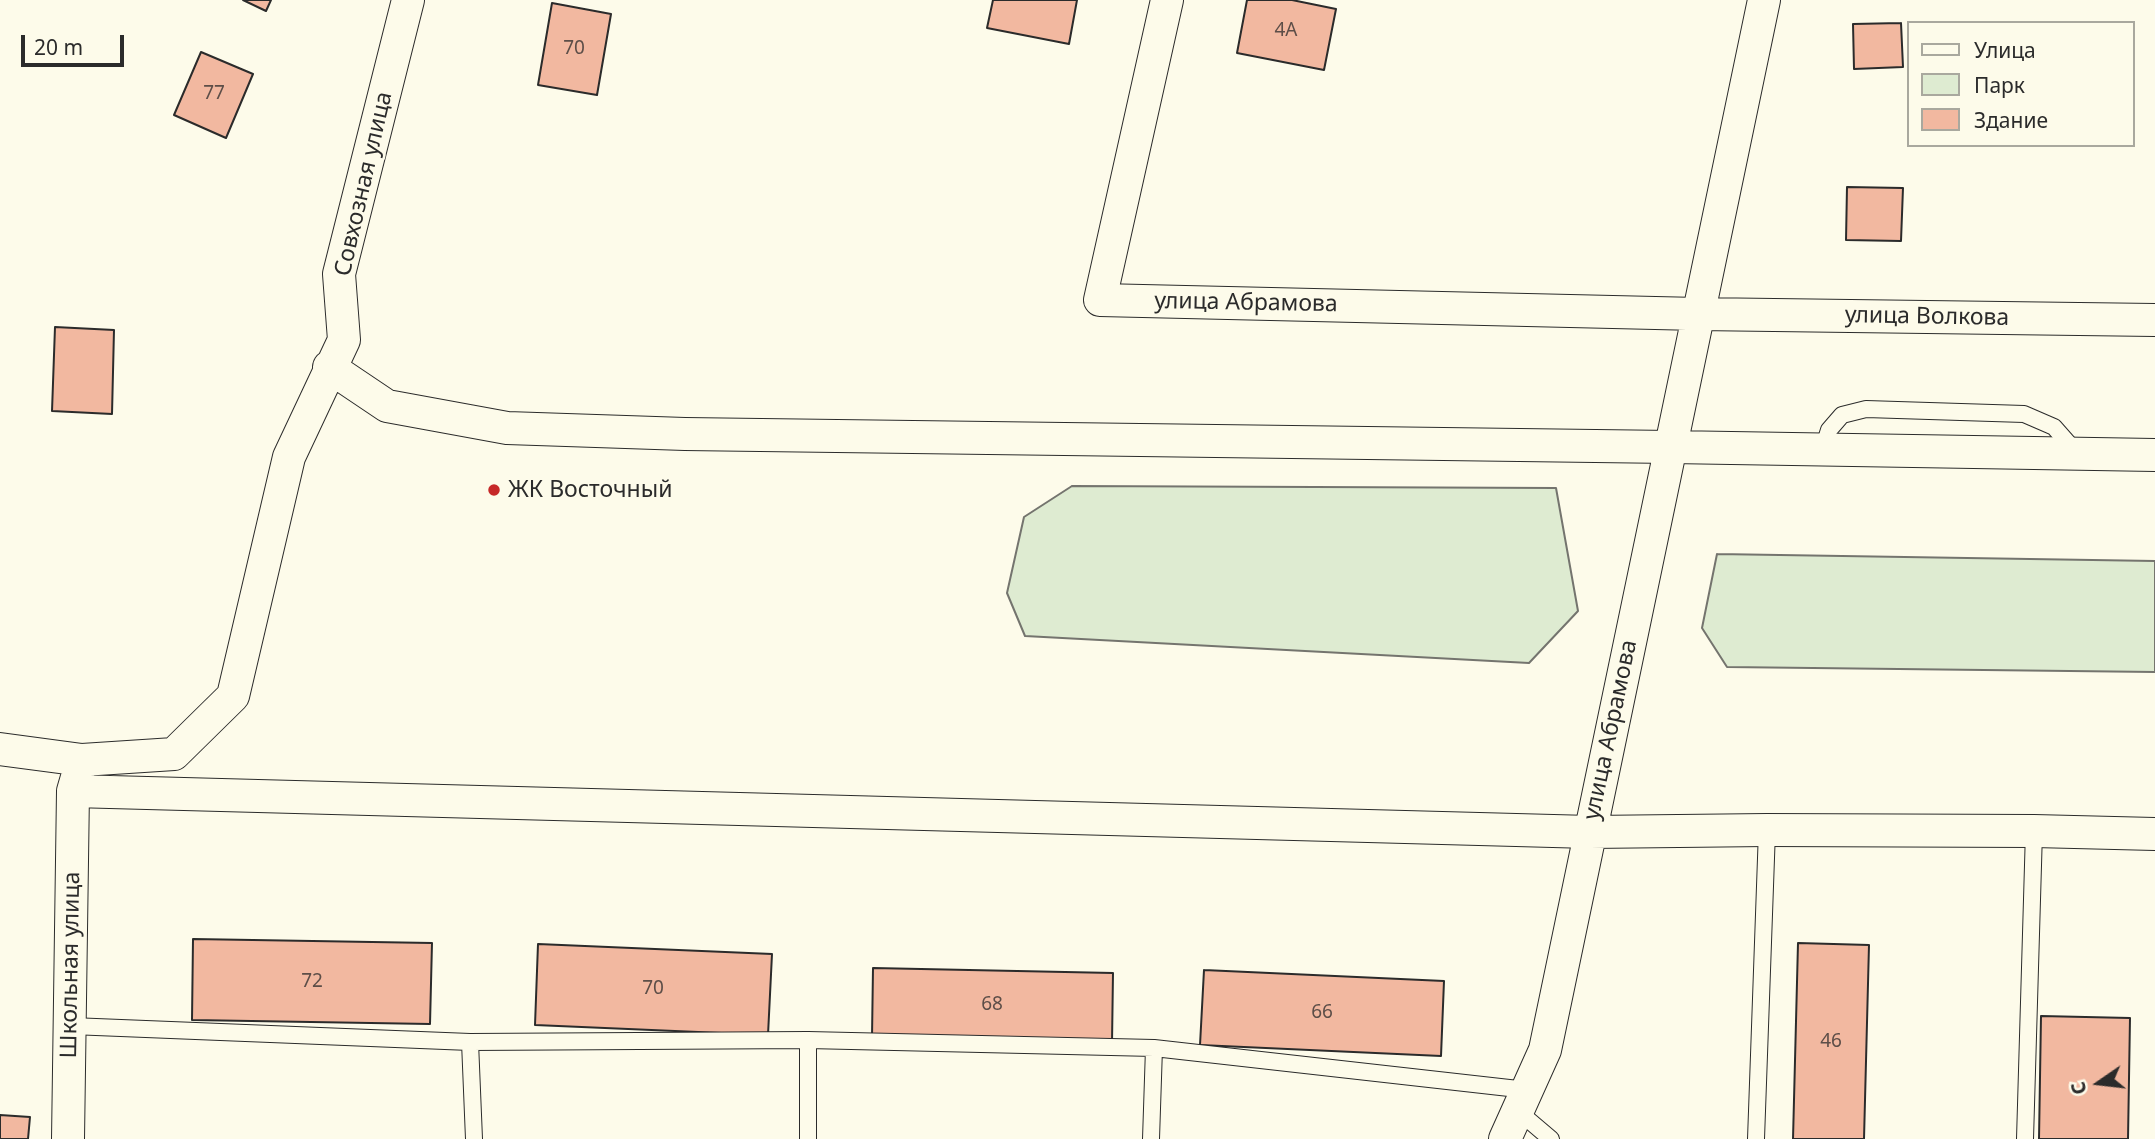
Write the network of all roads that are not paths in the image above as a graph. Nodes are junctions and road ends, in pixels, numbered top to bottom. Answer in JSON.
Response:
{"nodes":[{"id":1,"x":408,"y":0,"type":"edge"},
{"id":2,"x":1167,"y":0,"type":"edge"},
{"id":3,"x":1764,"y":0,"type":"edge"},
{"id":4,"x":1698,"y":314,"type":"junction"},
{"id":5,"x":2155,"y":320,"type":"edge"},
{"id":6,"x":329,"y":367,"type":"junction"},
{"id":7,"x":1671,"y":447,"type":"junction"},
{"id":8,"x":2155,"y":455,"type":"edge"},
{"id":9,"x":0,"y":749,"type":"edge"},
{"id":10,"x":82,"y":760,"type":"junction"},
{"id":11,"x":74,"y":791,"type":"junction"},
{"id":12,"x":1767,"y":830,"type":"junction"},
{"id":13,"x":2034,"y":831,"type":"junction"},
{"id":14,"x":1590,"y":832,"type":"junction"},
{"id":15,"x":2155,"y":834,"type":"edge"},
{"id":16,"x":71,"y":1027,"type":"junction"},
{"id":17,"x":808,"y":1040,"type":"junction"},
{"id":18,"x":470,"y":1042,"type":"junction"},
{"id":19,"x":1154,"y":1048,"type":"junction"},
{"id":20,"x":1522,"y":1100,"type":"junction"},
{"id":21,"x":68,"y":1139,"type":"edge"},
{"id":22,"x":474,"y":1139,"type":"edge"},
{"id":23,"x":808,"y":1139,"type":"edge"},
{"id":24,"x":1151,"y":1139,"type":"edge"},
{"id":25,"x":1505,"y":1139,"type":"edge"},
{"id":26,"x":1551,"y":1139,"type":"edge"},
{"id":27,"x":1756,"y":1139,"type":"edge"},
{"id":28,"x":2025,"y":1139,"type":"edge"}],
"edges":[{"from":1,"to":6,"type":"street","name":"Совхозная улица"},
{"from":2,"to":4,"type":"street","name":"улица Абрамова"},
{"from":3,"to":4,"type":"street","name":"улица Абрамова"},
{"from":4,"to":5,"type":"street","name":"улица Волкова"},
{"from":4,"to":7,"type":"street","name":"улица Абрамова"},
{"from":6,"to":7,"type":"street"},
{"from":6,"to":10,"type":"street","name":"Совхозная улица"},
{"from":7,"to":8,"type":"street"},
{"from":7,"to":14,"type":"street","name":"улица Абрамова"},
{"from":9,"to":10,"type":"street","name":"Совхозная улица"},
{"from":10,"to":11,"type":"street","name":"Школьная улица"},
{"from":11,"to":14,"type":"street"},
{"from":11,"to":16,"type":"street","name":"Школьная улица"},
{"from":12,"to":13,"type":"street"},
{"from":12,"to":14,"type":"street"},
{"from":12,"to":27,"type":"lane"},
{"from":13,"to":15,"type":"street"},
{"from":13,"to":28,"type":"lane"},
{"from":14,"to":20,"type":"street","name":"улица Абрамова"},
{"from":16,"to":18,"type":"lane"},
{"from":16,"to":21,"type":"street","name":"Школьная улица"},
{"from":17,"to":18,"type":"lane"},
{"from":17,"to":19,"type":"lane"},
{"from":17,"to":23,"type":"lane"},
{"from":18,"to":22,"type":"lane"},
{"from":19,"to":20,"type":"lane"},
{"from":19,"to":24,"type":"lane"},
{"from":20,"to":25,"type":"street","name":"улица Абрамова"},
{"from":20,"to":26,"type":"lane"}]}
